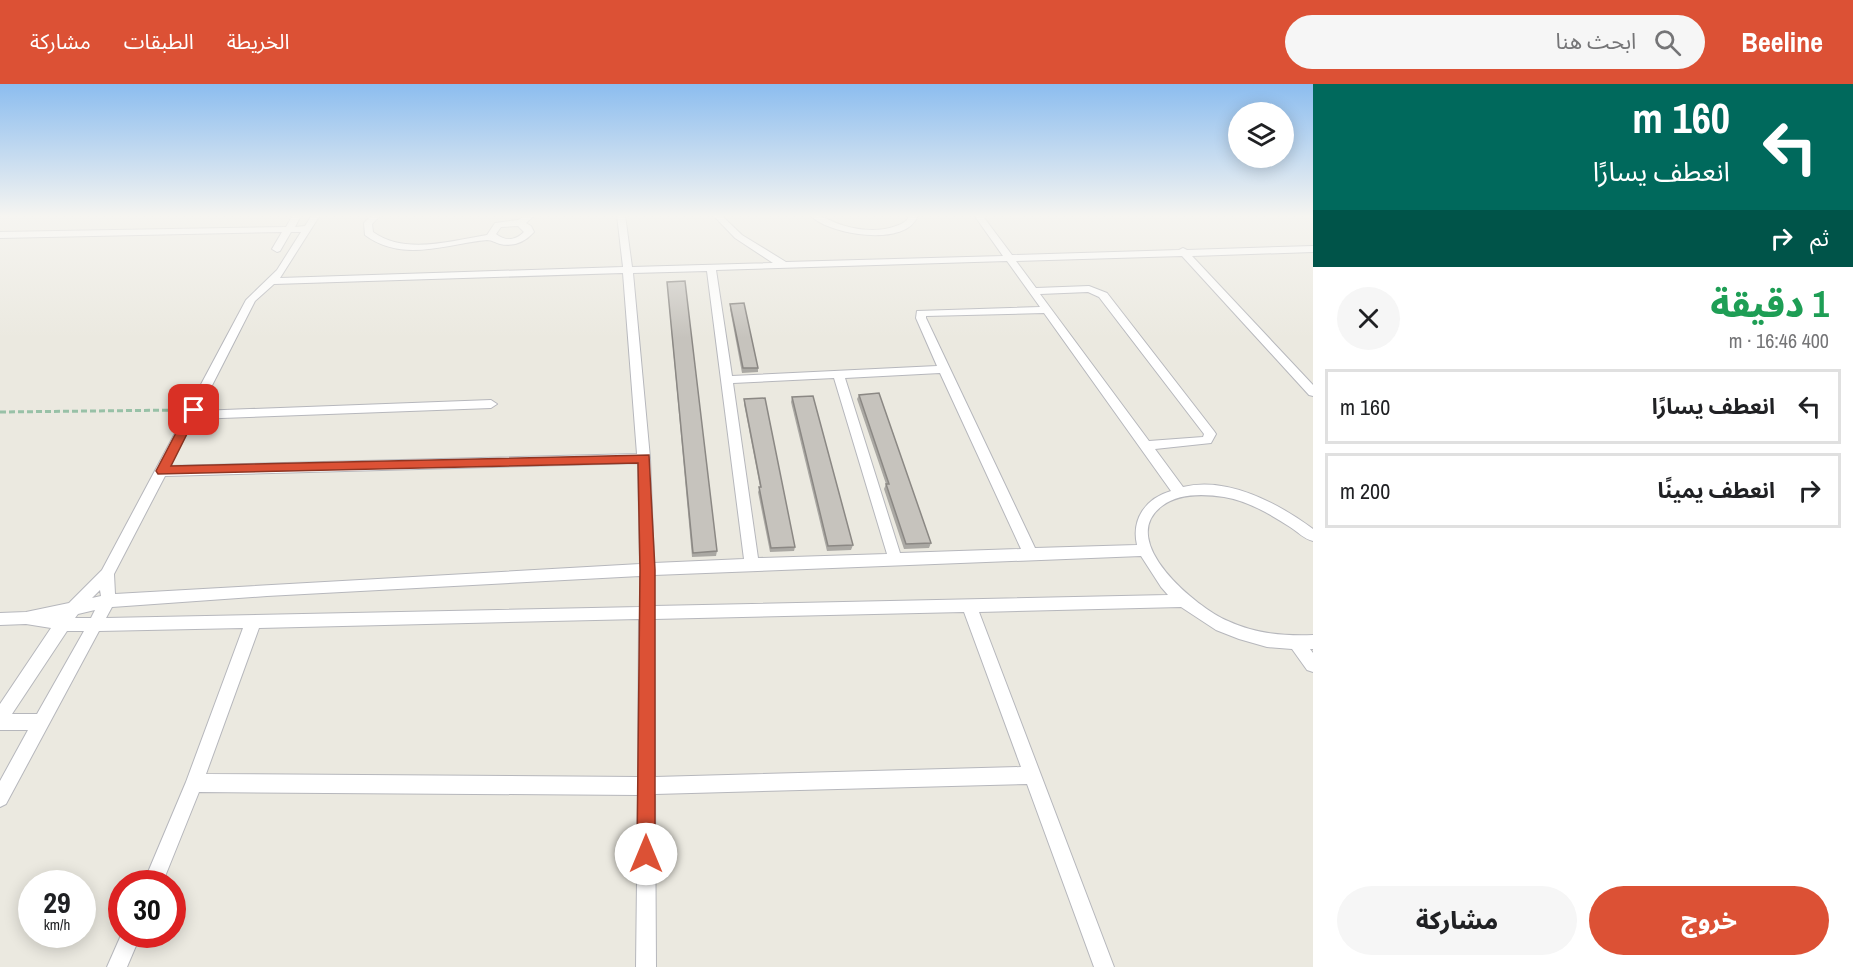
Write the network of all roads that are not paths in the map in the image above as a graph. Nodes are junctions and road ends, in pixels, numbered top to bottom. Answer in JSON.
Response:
{"nodes":[{"id":1,"x":291,"y":256,"type":"edge"},
{"id":2,"x":626,"y":256,"type":"edge"},
{"id":3,"x":769,"y":256,"type":"edge"},
{"id":4,"x":1002,"y":256,"type":"edge"},
{"id":5,"x":1007,"y":256,"type":"edge"},
{"id":6,"x":1188,"y":256,"type":"edge"},
{"id":7,"x":784,"y":265,"type":"junction"},
{"id":8,"x":711,"y":266,"type":"junction"},
{"id":9,"x":628,"y":270,"type":"junction"},
{"id":10,"x":273,"y":281,"type":"junction"},
{"id":11,"x":1032,"y":291,"type":"junction"},
{"id":12,"x":1046,"y":310,"type":"junction"},
{"id":13,"x":944,"y":369,"type":"junction"},
{"id":14,"x":839,"y":375,"type":"junction"},
{"id":15,"x":728,"y":380,"type":"junction"},
{"id":16,"x":1313,"y":392,"type":"edge"},
{"id":17,"x":491,"y":404,"type":"dead end"},
{"id":18,"x":192,"y":412,"type":"junction"},
{"id":19,"x":1145,"y":446,"type":"junction"},
{"id":20,"x":644,"y":458,"type":"junction"},
{"id":21,"x":163,"y":471,"type":"junction"},
{"id":22,"x":1179,"y":492,"type":"junction"},
{"id":23,"x":1313,"y":536,"type":"edge"},
{"id":24,"x":1145,"y":550,"type":"junction"},
{"id":25,"x":1030,"y":553,"type":"junction"},
{"id":26,"x":894,"y":558,"type":"junction"},
{"id":27,"x":752,"y":564,"type":"junction"},
{"id":28,"x":647,"y":570,"type":"junction"},
{"id":29,"x":107,"y":574,"type":"junction"},
{"id":30,"x":108,"y":601,"type":"junction"},
{"id":31,"x":1185,"y":601,"type":"junction"},
{"id":32,"x":969,"y":605,"type":"junction"},
{"id":33,"x":74,"y":607,"type":"junction"},
{"id":34,"x":647,"y":614,"type":"junction"},
{"id":35,"x":26,"y":618,"type":"junction"},
{"id":36,"x":0,"y":619,"type":"edge"},
{"id":37,"x":254,"y":620,"type":"junction"},
{"id":38,"x":64,"y":624,"type":"junction"},
{"id":39,"x":96,"y":625,"type":"junction"},
{"id":40,"x":1305,"y":643,"type":"edge"},
{"id":41,"x":1313,"y":665,"type":"edge"},
{"id":42,"x":0,"y":720,"type":"edge"},
{"id":43,"x":42,"y":722,"type":"junction"},
{"id":44,"x":1034,"y":775,"type":"junction"},
{"id":45,"x":194,"y":783,"type":"junction"},
{"id":46,"x":646,"y":786,"type":"junction"},
{"id":47,"x":0,"y":798,"type":"edge"},
{"id":48,"x":158,"y":870,"type":"edge"},
{"id":49,"x":125,"y":948,"type":"edge"},
{"id":50,"x":117,"y":967,"type":"edge"},
{"id":51,"x":646,"y":967,"type":"edge"},
{"id":52,"x":1104,"y":967,"type":"edge"}],
"edges":[{"from":1,"to":10,"type":"street"},
{"from":2,"to":9,"type":"street"},
{"from":3,"to":7,"type":"street"},
{"from":4,"to":7,"type":"street"},
{"from":5,"to":11,"type":"street"},
{"from":6,"to":16,"type":"street"},
{"from":7,"to":8,"type":"street"},
{"from":8,"to":9,"type":"street"},
{"from":8,"to":15,"type":"street"},
{"from":9,"to":10,"type":"street"},
{"from":9,"to":20,"type":"street"},
{"from":10,"to":18,"type":"street"},
{"from":11,"to":12,"type":"street"},
{"from":11,"to":19,"type":"street"},
{"from":12,"to":13,"type":"street"},
{"from":12,"to":19,"type":"street"},
{"from":13,"to":14,"type":"street"},
{"from":13,"to":25,"type":"street"},
{"from":14,"to":15,"type":"street"},
{"from":14,"to":26,"type":"street"},
{"from":15,"to":27,"type":"street"},
{"from":17,"to":18,"type":"street"},
{"from":18,"to":21,"type":"street"},
{"from":19,"to":22,"type":"street"},
{"from":20,"to":21,"type":"street"},
{"from":20,"to":28,"type":"street"},
{"from":21,"to":29,"type":"street"},
{"from":22,"to":23,"type":"street"},
{"from":22,"to":24,"type":"street"},
{"from":24,"to":25,"type":"street"},
{"from":24,"to":31,"type":"street"},
{"from":25,"to":26,"type":"street"},
{"from":26,"to":27,"type":"street"},
{"from":27,"to":28,"type":"street"},
{"from":28,"to":30,"type":"street"},
{"from":28,"to":34,"type":"street"},
{"from":29,"to":30,"type":"street"},
{"from":29,"to":33,"type":"street"},
{"from":30,"to":33,"type":"street"},
{"from":30,"to":39,"type":"street"},
{"from":31,"to":32,"type":"street"},
{"from":31,"to":40,"type":"street"},
{"from":32,"to":34,"type":"street"},
{"from":32,"to":44,"type":"street"},
{"from":33,"to":35,"type":"street"},
{"from":33,"to":38,"type":"street"},
{"from":34,"to":37,"type":"street"},
{"from":34,"to":46,"type":"street"},
{"from":35,"to":36,"type":"street"},
{"from":35,"to":38,"type":"street"},
{"from":37,"to":39,"type":"street"},
{"from":37,"to":45,"type":"street"},
{"from":38,"to":39,"type":"street"},
{"from":38,"to":42,"type":"street"},
{"from":39,"to":43,"type":"street"},
{"from":40,"to":41,"type":"street"},
{"from":42,"to":43,"type":"street"},
{"from":43,"to":47,"type":"street"},
{"from":44,"to":46,"type":"street"},
{"from":44,"to":52,"type":"street"},
{"from":45,"to":46,"type":"street"},
{"from":45,"to":48,"type":"street"},
{"from":46,"to":51,"type":"street"},
{"from":49,"to":50,"type":"street"}]}
